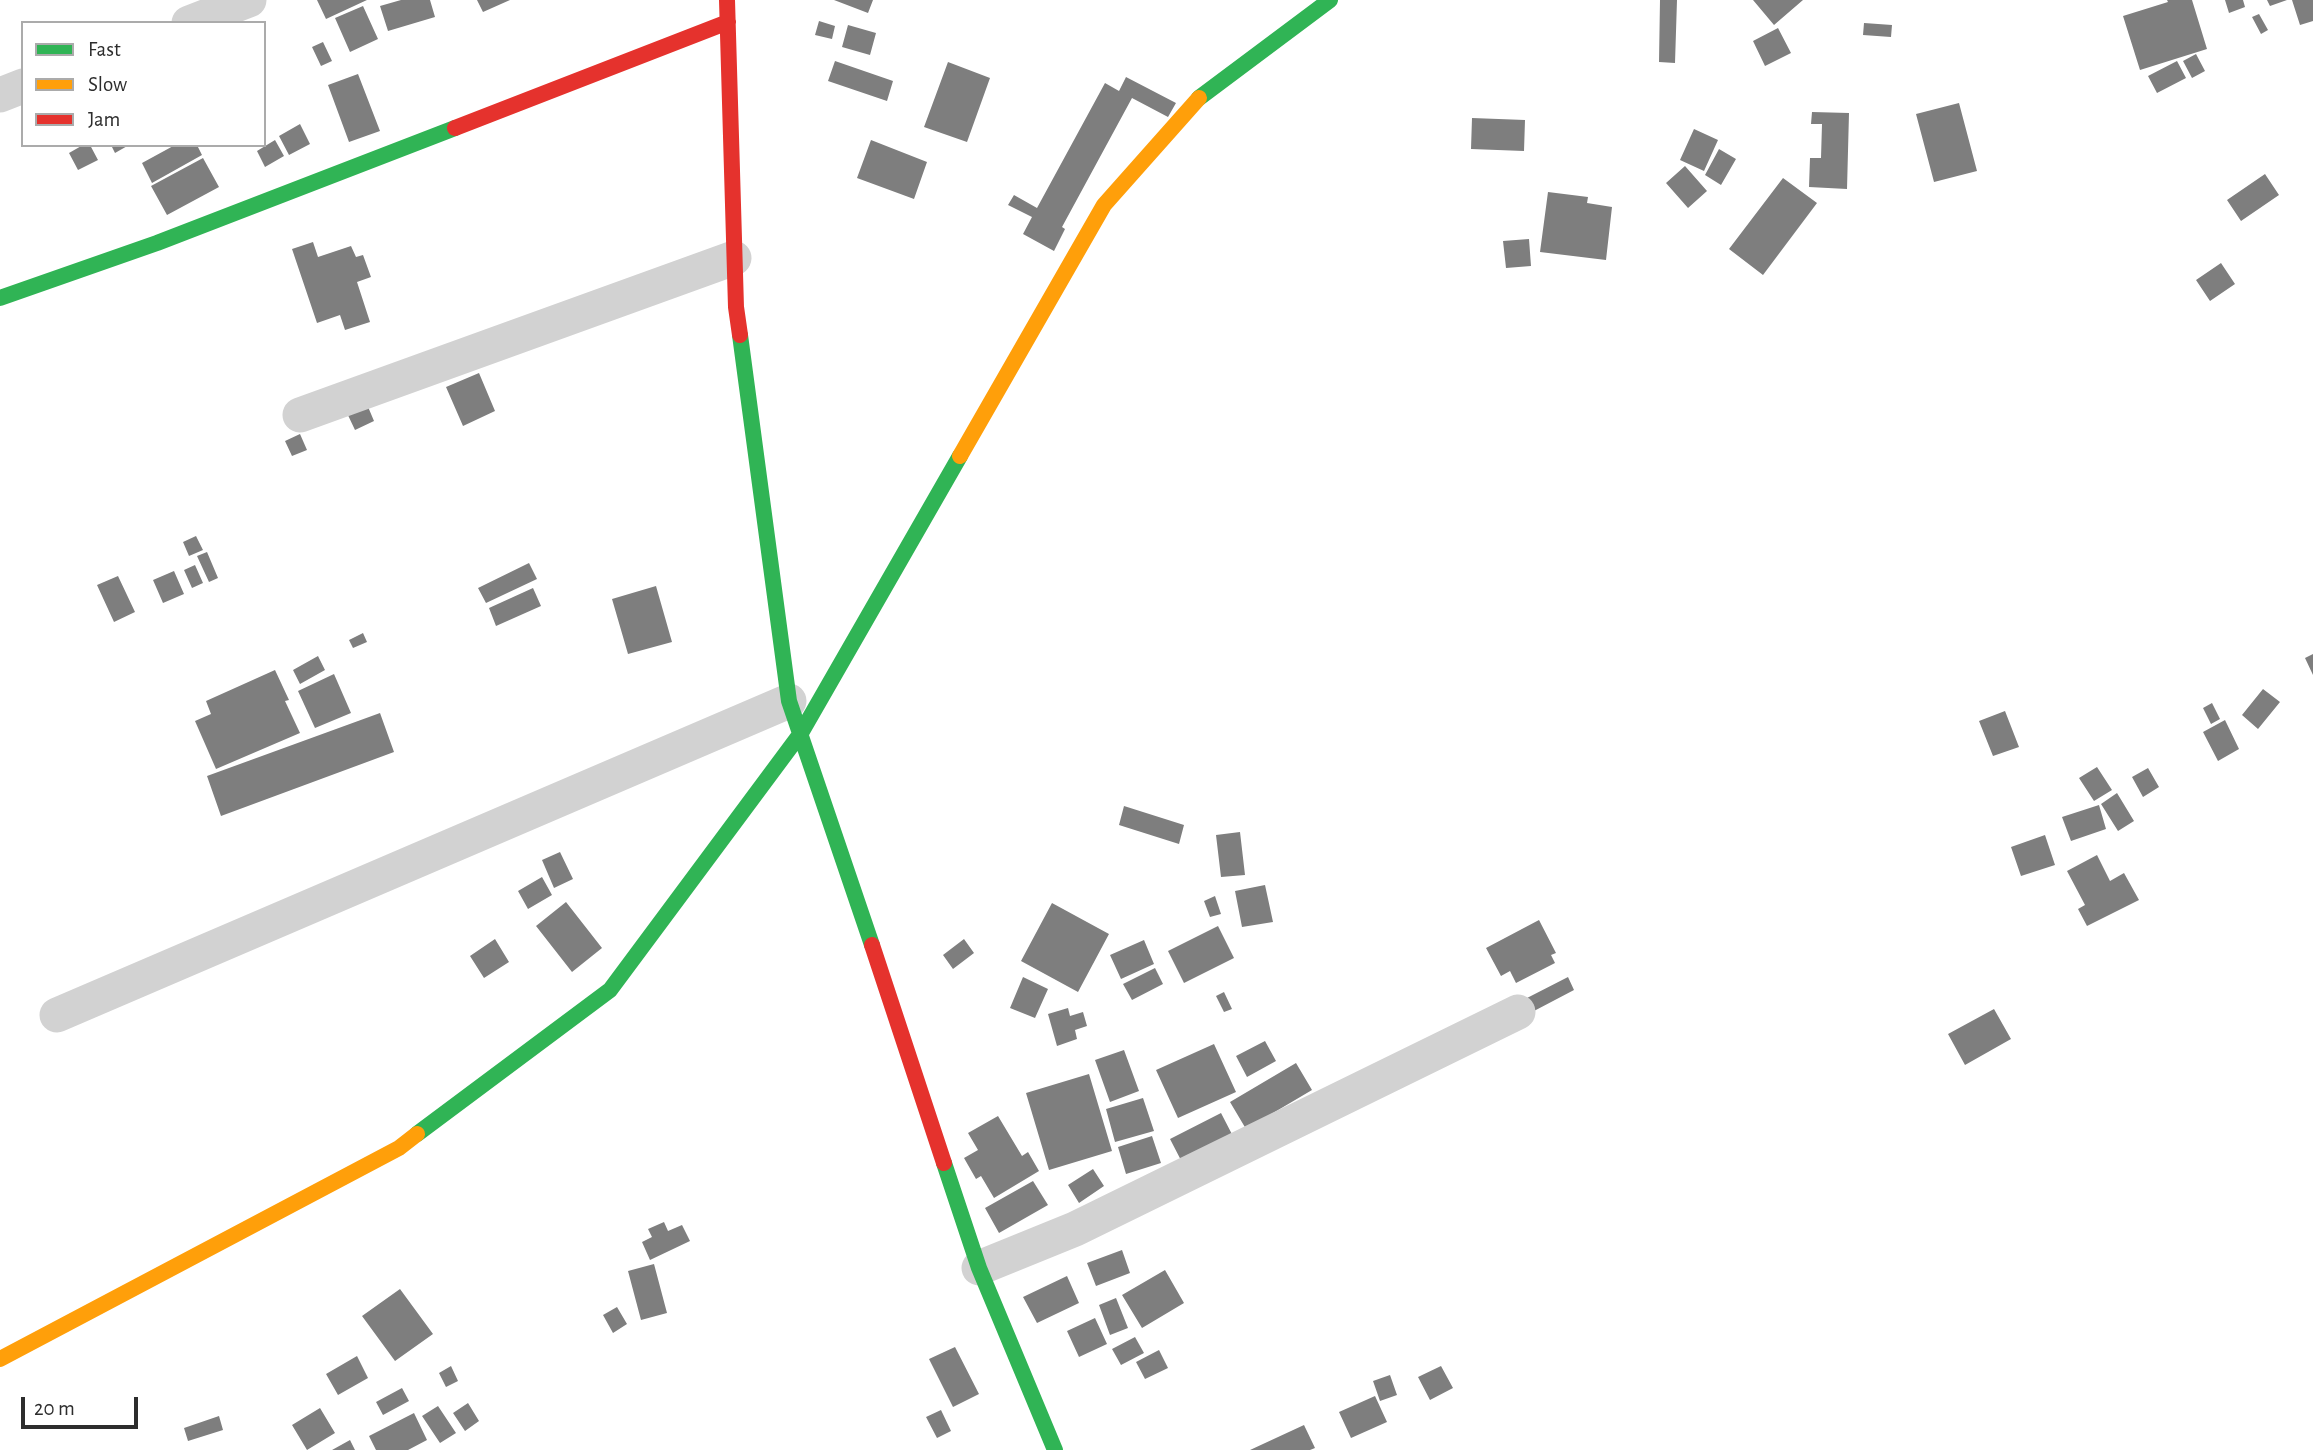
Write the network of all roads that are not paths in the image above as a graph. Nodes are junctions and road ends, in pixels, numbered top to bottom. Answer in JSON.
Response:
{"nodes":[{"id":1,"x":249,"y":0,"type":"edge"},
{"id":2,"x":727,"y":0,"type":"edge"},
{"id":3,"x":1330,"y":0,"type":"edge"},
{"id":4,"x":194,"y":21,"type":"edge"},
{"id":5,"x":728,"y":22,"type":"junction"},
{"id":6,"x":21,"y":87,"type":"edge"},
{"id":7,"x":0,"y":95,"type":"edge"},
{"id":8,"x":734,"y":258,"type":"junction"},
{"id":9,"x":0,"y":299,"type":"edge"},
{"id":10,"x":300,"y":415,"type":"dead end"},
{"id":11,"x":795,"y":717,"type":"junction"},
{"id":12,"x":1518,"y":1012,"type":"dead end"},
{"id":13,"x":57,"y":1015,"type":"dead end"},
{"id":14,"x":979,"y":1268,"type":"junction"},
{"id":15,"x":0,"y":1359,"type":"edge"},
{"id":16,"x":1055,"y":1450,"type":"edge"}],
"edges":[{"from":1,"to":4,"type":"street"},
{"from":2,"to":5,"type":"street"},
{"from":3,"to":11,"type":"street"},
{"from":5,"to":8,"type":"street"},
{"from":5,"to":9,"type":"street"},
{"from":6,"to":7,"type":"street"},
{"from":8,"to":10,"type":"street"},
{"from":8,"to":11,"type":"street"},
{"from":11,"to":13,"type":"street"},
{"from":11,"to":14,"type":"street"},
{"from":11,"to":15,"type":"street"},
{"from":12,"to":14,"type":"street"},
{"from":14,"to":16,"type":"street"}]}
